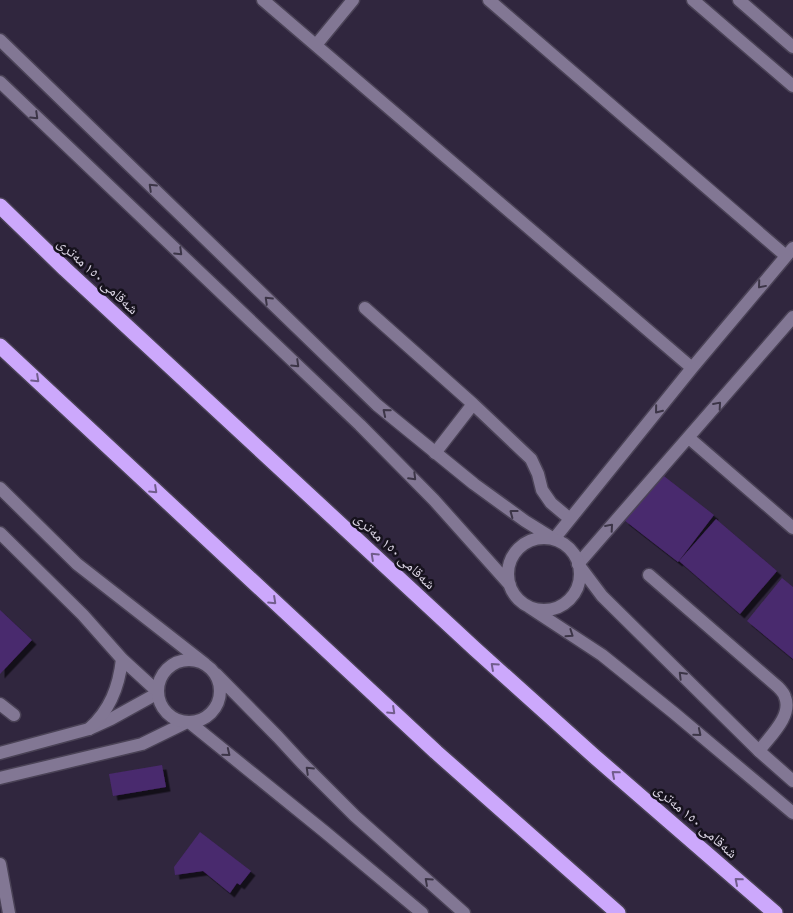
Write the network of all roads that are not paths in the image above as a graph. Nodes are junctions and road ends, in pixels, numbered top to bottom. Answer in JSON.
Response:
{"nodes":[{"id":1,"x":264,"y":0,"type":"edge"},
{"id":2,"x":353,"y":0,"type":"edge"},
{"id":3,"x":488,"y":0,"type":"edge"},
{"id":4,"x":693,"y":0,"type":"edge"},
{"id":5,"x":739,"y":0,"type":"edge"},
{"id":6,"x":0,"y":40,"type":"edge"},
{"id":7,"x":791,"y":41,"type":"edge"},
{"id":8,"x":316,"y":45,"type":"junction"},
{"id":9,"x":0,"y":82,"type":"edge"},
{"id":10,"x":793,"y":86,"type":"edge"},
{"id":11,"x":0,"y":206,"type":"edge"},
{"id":12,"x":790,"y":252,"type":"edge"},
{"id":13,"x":364,"y":308,"type":"dead end"},
{"id":14,"x":793,"y":318,"type":"edge"},
{"id":15,"x":0,"y":346,"type":"edge"},
{"id":16,"x":692,"y":368,"type":"junction"},
{"id":17,"x":474,"y":404,"type":"junction"},
{"id":18,"x":689,"y":438,"type":"junction"},
{"id":19,"x":435,"y":454,"type":"junction"},
{"id":20,"x":0,"y":488,"type":"edge"},
{"id":21,"x":570,"y":519,"type":"junction"},
{"id":22,"x":793,"y":527,"type":"edge"},
{"id":23,"x":0,"y":533,"type":"edge"},
{"id":24,"x":554,"y":539,"type":"junction"},
{"id":25,"x":578,"y":564,"type":"junction"},
{"id":26,"x":650,"y":575,"type":"dead end"},
{"id":27,"x":510,"y":585,"type":"junction"},
{"id":28,"x":529,"y":607,"type":"junction"},
{"id":29,"x":122,"y":659,"type":"junction"},
{"id":30,"x":205,"y":664,"type":"junction"},
{"id":31,"x":216,"y":674,"type":"junction"},
{"id":32,"x":158,"y":692,"type":"junction"},
{"id":33,"x":0,"y":704,"type":"edge"},
{"id":34,"x":14,"y":715,"type":"dead end"},
{"id":35,"x":188,"y":722,"type":"junction"},
{"id":36,"x":89,"y":729,"type":"junction"},
{"id":37,"x":759,"y":751,"type":"junction"},
{"id":38,"x":0,"y":753,"type":"edge"},
{"id":39,"x":0,"y":778,"type":"edge"},
{"id":40,"x":793,"y":781,"type":"edge"},
{"id":41,"x":793,"y":814,"type":"edge"},
{"id":42,"x":0,"y":864,"type":"edge"},
{"id":43,"x":8,"y":913,"type":"edge"},
{"id":44,"x":422,"y":913,"type":"edge"},
{"id":45,"x":464,"y":913,"type":"edge"},
{"id":46,"x":618,"y":913,"type":"edge"},
{"id":47,"x":775,"y":913,"type":"edge"}],
"edges":[{"from":1,"to":8,"type":"street"},
{"from":2,"to":8,"type":"street"},
{"from":3,"to":12,"type":"street"},
{"from":4,"to":10,"type":"street"},
{"from":5,"to":7,"type":"street"},
{"from":19,"to":6,"type":"street","one_way":true},
{"from":8,"to":16,"type":"street"},
{"from":9,"to":27,"type":"street","one_way":true},
{"from":47,"to":11,"type":"highway","name":"شەقامی ١٥٠ مەتری","one_way":true},
{"from":12,"to":16,"type":"street","one_way":true},
{"from":13,"to":17,"type":"street"},
{"from":18,"to":14,"type":"street","one_way":true},
{"from":15,"to":46,"type":"highway","one_way":true},
{"from":16,"to":21,"type":"street","one_way":true},
{"from":17,"to":19,"type":"street"},
{"from":17,"to":21,"type":"street"},
{"from":18,"to":22,"type":"street"},
{"from":25,"to":18,"type":"street","one_way":true},
{"from":24,"to":19,"type":"street","one_way":true},
{"from":20,"to":30,"type":"street"},
{"from":21,"to":24,"type":"street"},
{"from":23,"to":29,"type":"street"},
{"from":24,"to":25,"type":"street"},
{"from":24,"to":27,"type":"street"},
{"from":25,"to":28,"type":"street"},
{"from":37,"to":25,"type":"street","one_way":true},
{"from":26,"to":37,"type":"street"},
{"from":27,"to":28,"type":"street"},
{"from":28,"to":41,"type":"street","one_way":true},
{"from":29,"to":32,"type":"street"},
{"from":29,"to":36,"type":"street"},
{"from":30,"to":31,"type":"street"},
{"from":30,"to":32,"type":"street"},
{"from":31,"to":35,"type":"street"},
{"from":45,"to":31,"type":"street","one_way":true},
{"from":32,"to":35,"type":"street"},
{"from":32,"to":36,"type":"street"},
{"from":33,"to":34,"type":"street"},
{"from":35,"to":39,"type":"street"},
{"from":35,"to":44,"type":"street","one_way":true},
{"from":36,"to":38,"type":"street"},
{"from":37,"to":40,"type":"street"},
{"from":42,"to":43,"type":"street"}]}
